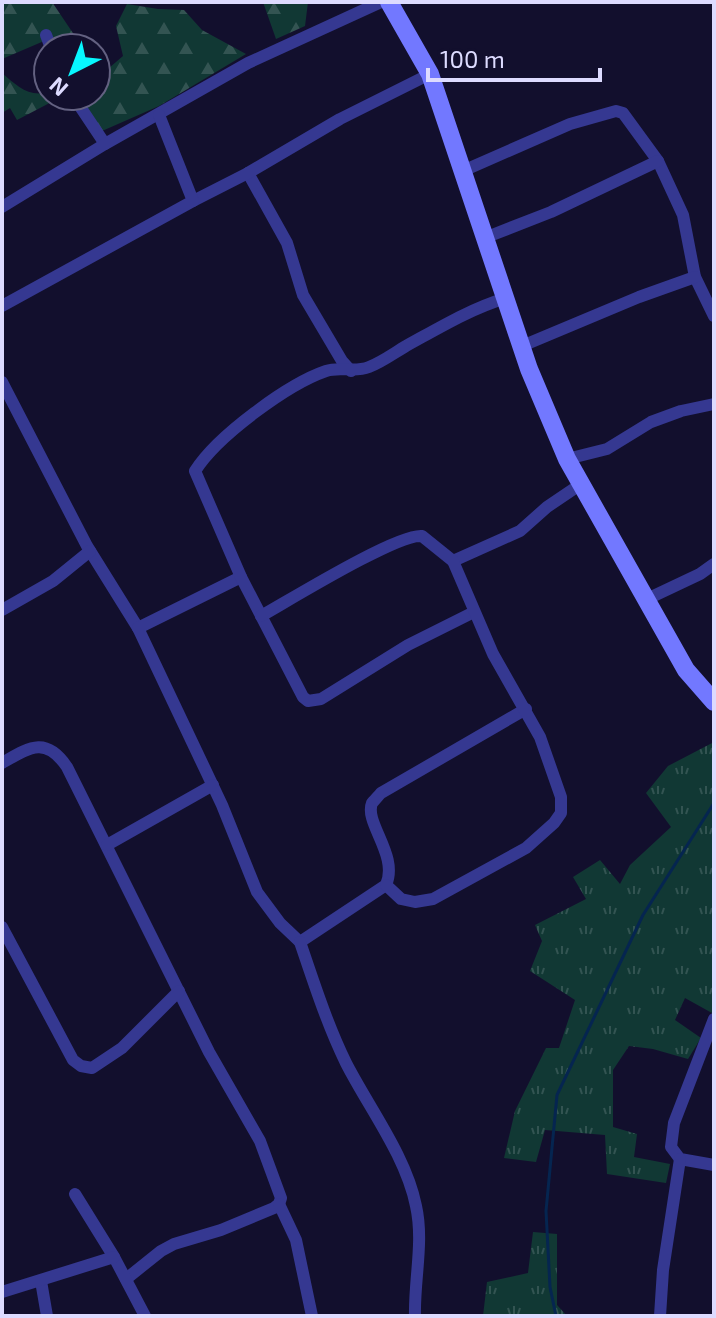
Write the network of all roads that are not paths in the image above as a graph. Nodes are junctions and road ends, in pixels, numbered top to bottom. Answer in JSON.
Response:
{"nodes":[{"id":1,"x":381,"y":2,"type":"edge"},
{"id":2,"x":389,"y":2,"type":"edge"},
{"id":3,"x":430,"y":74,"type":"junction"},
{"id":4,"x":84,"y":112,"type":"edge"},
{"id":5,"x":159,"y":115,"type":"junction"},
{"id":6,"x":105,"y":144,"type":"junction"},
{"id":7,"x":658,"y":161,"type":"junction"},
{"id":8,"x":465,"y":170,"type":"junction"},
{"id":9,"x":248,"y":173,"type":"junction"},
{"id":10,"x":193,"y":201,"type":"junction"},
{"id":11,"x":2,"y":207,"type":"edge"},
{"id":12,"x":487,"y":237,"type":"junction"},
{"id":13,"x":695,"y":277,"type":"junction"},
{"id":14,"x":506,"y":298,"type":"junction"},
{"id":15,"x":2,"y":306,"type":"edge"},
{"id":16,"x":714,"y":316,"type":"edge"},
{"id":17,"x":522,"y":346,"type":"junction"},
{"id":18,"x":351,"y":371,"type":"junction"},
{"id":19,"x":2,"y":382,"type":"edge"},
{"id":20,"x":714,"y":404,"type":"edge"},
{"id":21,"x":567,"y":459,"type":"junction"},
{"id":22,"x":581,"y":484,"type":"junction"},
{"id":23,"x":90,"y":551,"type":"junction"},
{"id":24,"x":453,"y":561,"type":"junction"},
{"id":25,"x":714,"y":564,"type":"edge"},
{"id":26,"x":241,"y":577,"type":"junction"},
{"id":27,"x":645,"y":600,"type":"junction"},
{"id":28,"x":2,"y":610,"type":"edge"},
{"id":29,"x":474,"y":612,"type":"junction"},
{"id":30,"x":261,"y":616,"type":"junction"},
{"id":31,"x":138,"y":628,"type":"junction"},
{"id":32,"x":714,"y":702,"type":"edge"},
{"id":33,"x":526,"y":709,"type":"junction"},
{"id":34,"x":2,"y":763,"type":"edge"},
{"id":35,"x":213,"y":785,"type":"junction"},
{"id":36,"x":107,"y":845,"type":"junction"},
{"id":37,"x":386,"y":885,"type":"junction"},
{"id":38,"x":2,"y":927,"type":"edge"},
{"id":39,"x":300,"y":942,"type":"junction"},
{"id":40,"x":179,"y":991,"type":"junction"},
{"id":41,"x":714,"y":1019,"type":"edge"},
{"id":42,"x":680,"y":1159,"type":"junction"},
{"id":43,"x":714,"y":1165,"type":"edge"},
{"id":44,"x":75,"y":1194,"type":"dead end"},
{"id":45,"x":279,"y":1204,"type":"junction"},
{"id":46,"x":114,"y":1257,"type":"junction"},
{"id":47,"x":126,"y":1279,"type":"junction"},
{"id":48,"x":41,"y":1281,"type":"junction"},
{"id":49,"x":2,"y":1292,"type":"edge"},
{"id":50,"x":47,"y":1316,"type":"edge"},
{"id":51,"x":145,"y":1316,"type":"edge"},
{"id":52,"x":312,"y":1316,"type":"edge"},
{"id":53,"x":415,"y":1316,"type":"edge"},
{"id":54,"x":660,"y":1316,"type":"edge"}],
"edges":[{"from":1,"to":5,"type":"street"},
{"from":2,"to":3,"type":"street"},
{"from":3,"to":8,"type":"street"},
{"from":3,"to":9,"type":"street"},
{"from":4,"to":6,"type":"street"},
{"from":5,"to":6,"type":"street"},
{"from":5,"to":10,"type":"street"},
{"from":6,"to":11,"type":"street"},
{"from":7,"to":8,"type":"street"},
{"from":7,"to":12,"type":"street"},
{"from":7,"to":13,"type":"street"},
{"from":8,"to":12,"type":"street"},
{"from":9,"to":10,"type":"street"},
{"from":9,"to":18,"type":"street"},
{"from":10,"to":15,"type":"street"},
{"from":12,"to":14,"type":"street"},
{"from":13,"to":16,"type":"street"},
{"from":13,"to":17,"type":"street"},
{"from":14,"to":17,"type":"street"},
{"from":14,"to":18,"type":"street"},
{"from":17,"to":21,"type":"street"},
{"from":18,"to":26,"type":"street"},
{"from":19,"to":23,"type":"street"},
{"from":20,"to":21,"type":"street"},
{"from":21,"to":22,"type":"street"},
{"from":22,"to":24,"type":"street"},
{"from":22,"to":27,"type":"street"},
{"from":23,"to":28,"type":"street"},
{"from":23,"to":31,"type":"street"},
{"from":24,"to":29,"type":"street"},
{"from":24,"to":30,"type":"street"},
{"from":25,"to":27,"type":"street"},
{"from":26,"to":30,"type":"street"},
{"from":26,"to":31,"type":"street"},
{"from":27,"to":32,"type":"street"},
{"from":29,"to":30,"type":"street"},
{"from":29,"to":33,"type":"street"},
{"from":31,"to":35,"type":"street"},
{"from":33,"to":37,"type":"street"},
{"from":33,"to":37,"type":"street"},
{"from":34,"to":36,"type":"street"},
{"from":35,"to":36,"type":"street"},
{"from":35,"to":39,"type":"street"},
{"from":36,"to":40,"type":"street"},
{"from":37,"to":39,"type":"street"},
{"from":38,"to":40,"type":"street"},
{"from":39,"to":53,"type":"street"},
{"from":40,"to":45,"type":"street"},
{"from":41,"to":42,"type":"street"},
{"from":42,"to":43,"type":"street"},
{"from":42,"to":54,"type":"street"},
{"from":44,"to":46,"type":"street"},
{"from":45,"to":47,"type":"street"},
{"from":45,"to":52,"type":"street"},
{"from":46,"to":47,"type":"street"},
{"from":46,"to":48,"type":"street"},
{"from":47,"to":51,"type":"street"},
{"from":48,"to":49,"type":"street"},
{"from":48,"to":50,"type":"street"}]}
